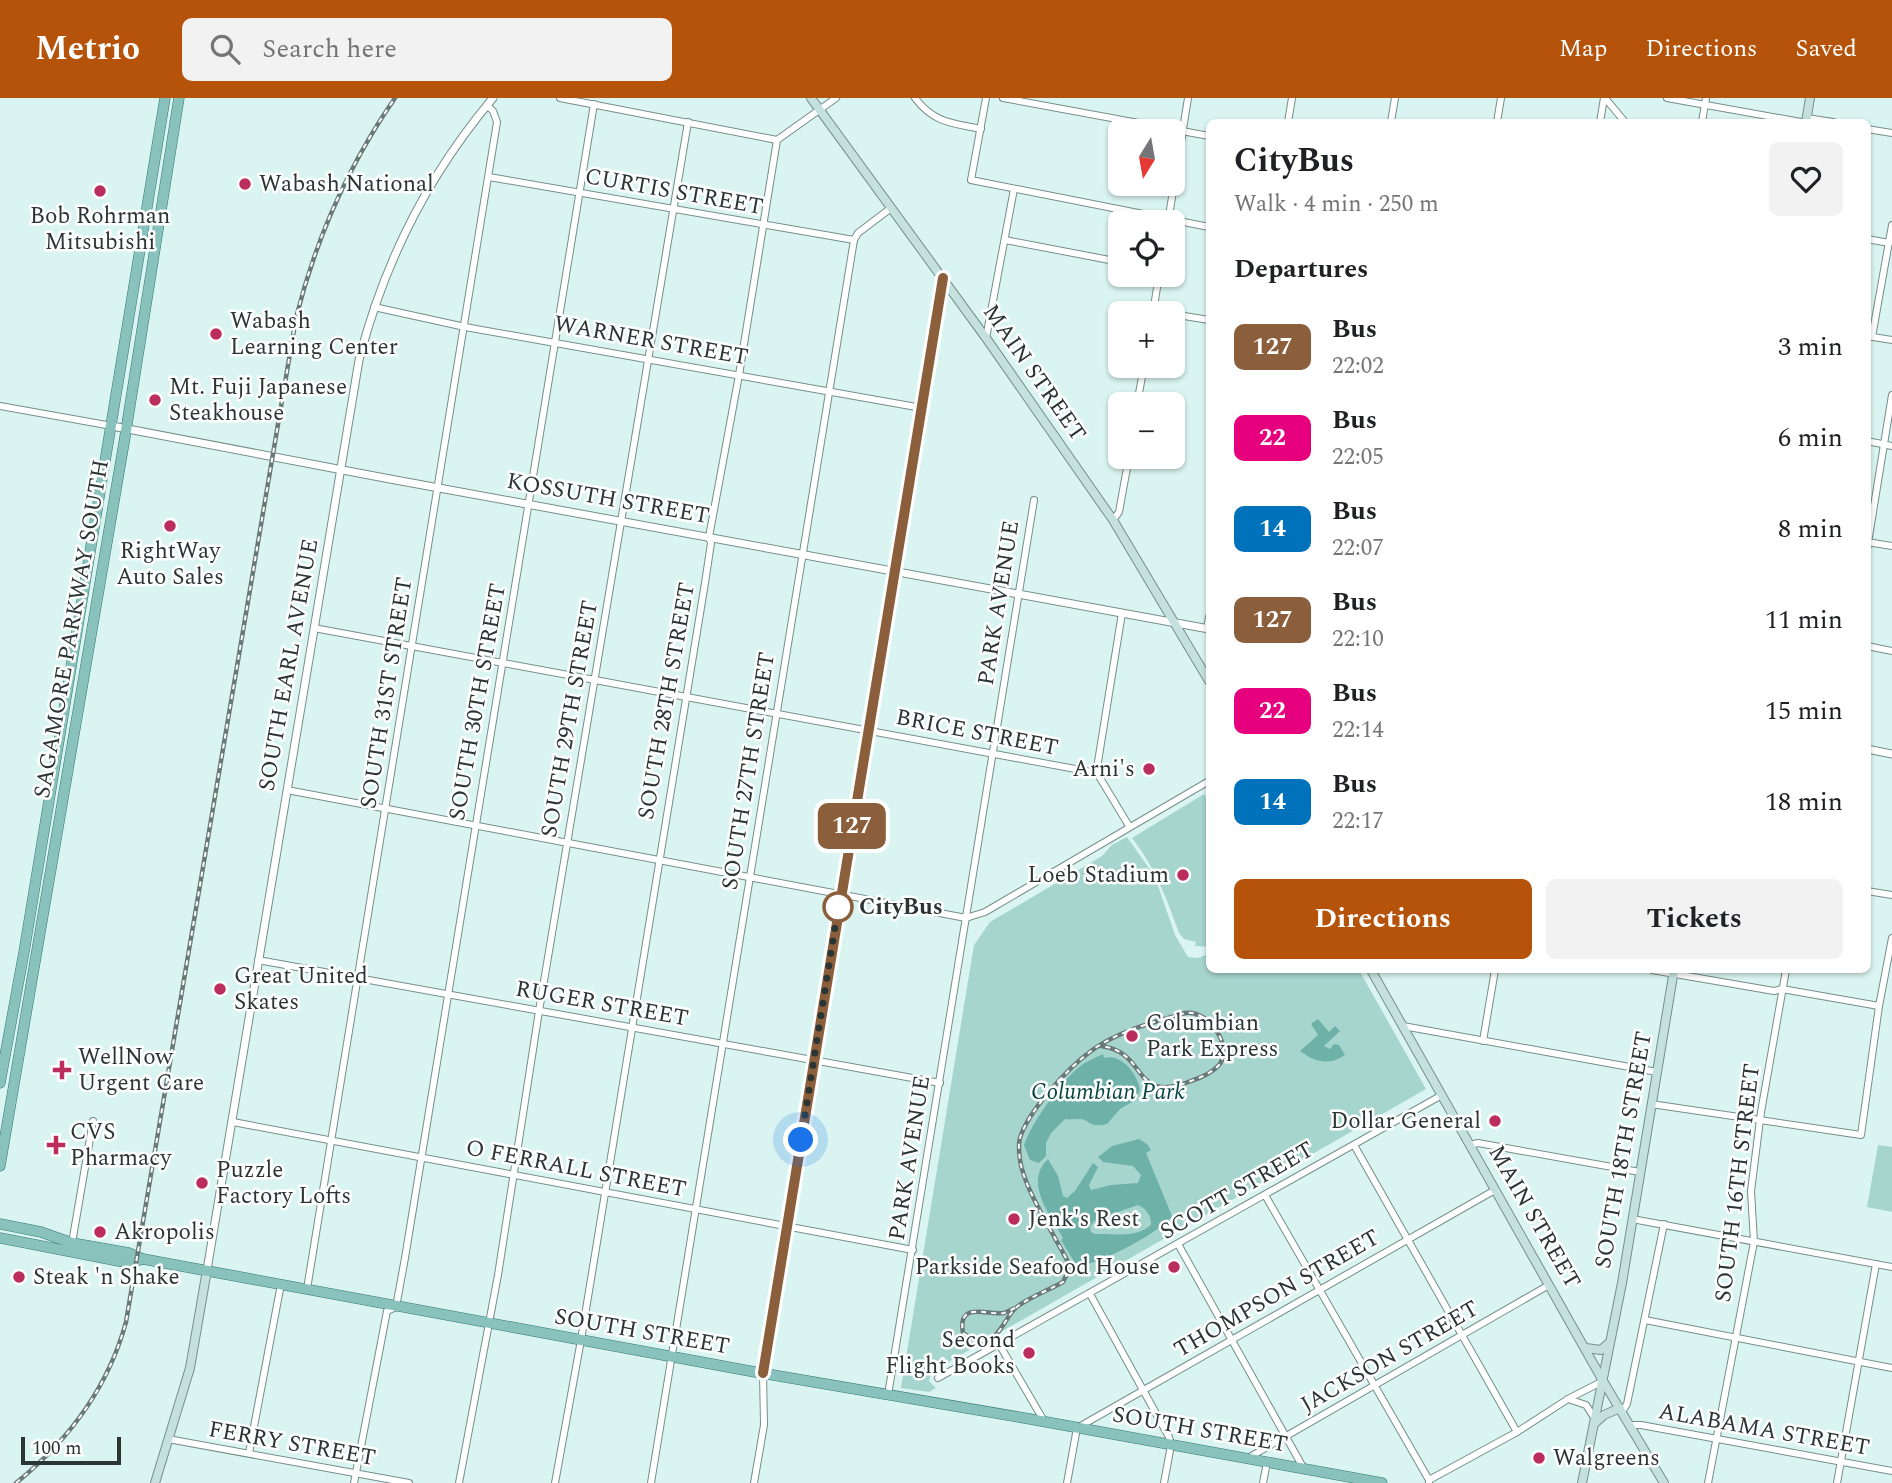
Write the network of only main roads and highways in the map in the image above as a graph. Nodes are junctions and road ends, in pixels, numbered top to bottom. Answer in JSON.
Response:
{"nodes":[{"id":1,"x":165,"y":98,"type":"edge"},
{"id":2,"x":179,"y":98,"type":"edge"},
{"id":3,"x":811,"y":98,"type":"edge"},
{"id":4,"x":1810,"y":98,"type":"edge"},
{"id":5,"x":1805,"y":119,"type":"edge"},
{"id":6,"x":1206,"y":676,"type":"edge"},
{"id":7,"x":1373,"y":973,"type":"edge"},
{"id":8,"x":1674,"y":973,"type":"edge"},
{"id":9,"x":0,"y":1083,"type":"edge"},
{"id":10,"x":0,"y":1166,"type":"edge"},
{"id":11,"x":0,"y":1224,"type":"edge"},
{"id":12,"x":0,"y":1238,"type":"edge"},
{"id":13,"x":143,"y":1259,"type":"junction"},
{"id":14,"x":206,"y":1270,"type":"junction"},
{"id":15,"x":1610,"y":1342,"type":"junction"},
{"id":16,"x":1586,"y":1348,"type":"junction"},
{"id":17,"x":1603,"y":1381,"type":"junction"},
{"id":18,"x":1621,"y":1410,"type":"junction"},
{"id":19,"x":1595,"y":1421,"type":"junction"},
{"id":20,"x":1370,"y":1482,"type":"edge"},
{"id":21,"x":155,"y":1483,"type":"edge"},
{"id":22,"x":1382,"y":1483,"type":"edge"},
{"id":23,"x":1582,"y":1483,"type":"edge"},
{"id":24,"x":1664,"y":1483,"type":"edge"}],
"edges":[{"from":1,"to":9,"type":"main road","name":"SAGAMORE PARKWAY SOUTH"},
{"from":2,"to":10,"type":"main road","name":"SAGAMORE PARKWAY SOUTH"},
{"from":3,"to":6,"type":"main road","name":"MAIN STREET"},
{"from":4,"to":5,"type":"main road"},
{"from":7,"to":16,"type":"main road","name":"MAIN STREET"},
{"from":8,"to":15,"type":"main road","name":"SOUTH 18TH STREET"},
{"from":11,"to":13,"type":"main road","name":"SOUTH STREET"},
{"from":12,"to":13,"type":"main road","name":"SOUTH STREET"},
{"from":13,"to":14,"type":"main road","name":"SOUTH STREET"},
{"from":14,"to":20,"type":"main road","name":"SOUTH STREET"},
{"from":14,"to":21,"type":"main road"},
{"from":15,"to":16,"type":"main road"},
{"from":15,"to":17,"type":"main road","name":"SOUTH 18TH STREET"},
{"from":16,"to":17,"type":"main road","name":"MAIN STREET"},
{"from":17,"to":18,"type":"main road","name":"MAIN STREET"},
{"from":17,"to":19,"type":"main road","name":"SOUTH 18TH STREET"},
{"from":18,"to":19,"type":"main road"},
{"from":18,"to":24,"type":"main road","name":"MAIN STREET"},
{"from":19,"to":23,"type":"main road","name":"SOUTH 18TH STREET"},
{"from":20,"to":22,"type":"main road","name":"SOUTH STREET"}]}
